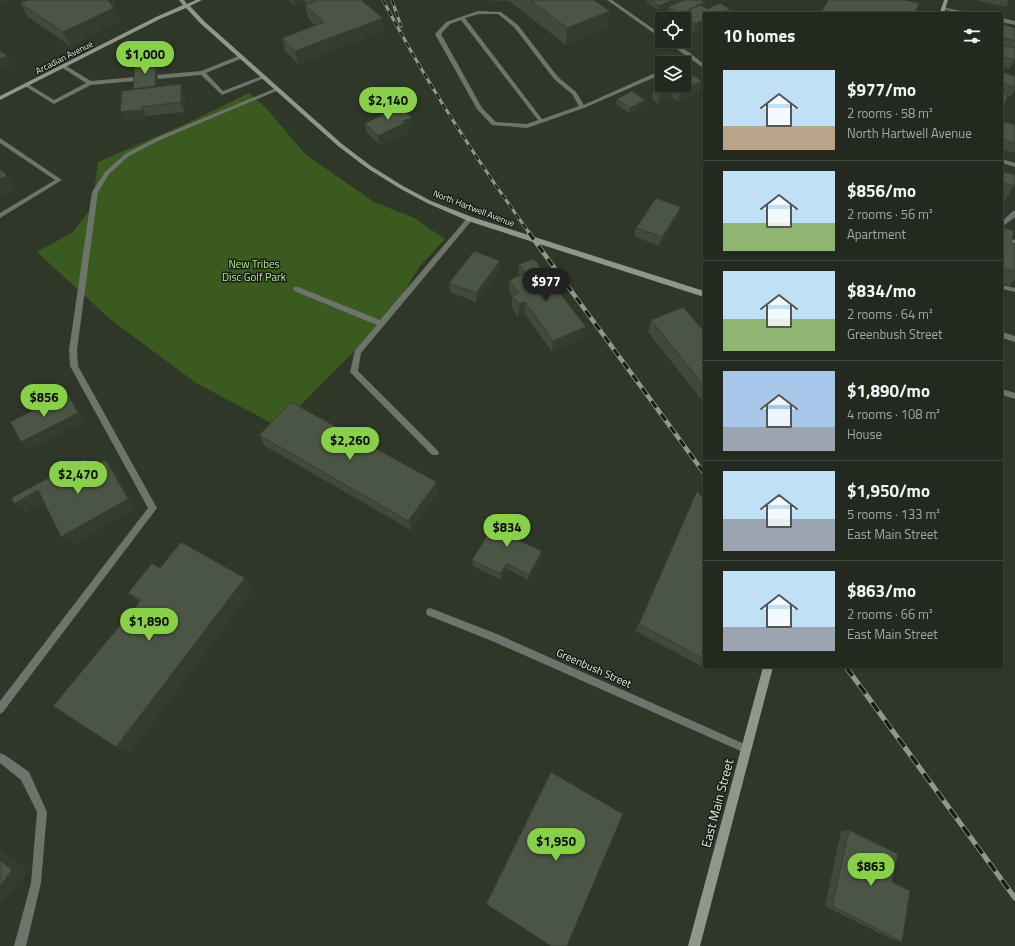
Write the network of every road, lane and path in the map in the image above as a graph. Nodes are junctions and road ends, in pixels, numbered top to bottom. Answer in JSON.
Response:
{"nodes":[{"id":1,"x":181,"y":0,"type":"edge"},
{"id":2,"x":200,"y":0,"type":"edge"},
{"id":3,"x":609,"y":0,"type":"edge"},
{"id":4,"x":946,"y":0,"type":"edge"},
{"id":5,"x":186,"y":6,"type":"junction"},
{"id":6,"x":942,"y":11,"type":"edge"},
{"id":7,"x":954,"y":12,"type":"edge"},
{"id":8,"x":462,"y":18,"type":"junction"},
{"id":9,"x":1003,"y":20,"type":"edge"},
{"id":10,"x":1015,"y":23,"type":"edge"},
{"id":11,"x":655,"y":31,"type":"edge"},
{"id":12,"x":678,"y":48,"type":"edge"},
{"id":13,"x":241,"y":57,"type":"junction"},
{"id":14,"x":693,"y":58,"type":"joint"},
{"id":15,"x":703,"y":65,"type":"edge"},
{"id":16,"x":63,"y":66,"type":"junction"},
{"id":17,"x":202,"y":73,"type":"junction"},
{"id":18,"x":655,"y":75,"type":"edge"},
{"id":19,"x":264,"y":77,"type":"junction"},
{"id":20,"x":90,"y":83,"type":"junction"},
{"id":21,"x":26,"y":84,"type":"junction"},
{"id":22,"x":278,"y":90,"type":"junction"},
{"id":23,"x":0,"y":98,"type":"edge"},
{"id":24,"x":582,"y":107,"type":"junction"},
{"id":25,"x":540,"y":121,"type":"junction"},
{"id":26,"x":0,"y":140,"type":"edge"},
{"id":27,"x":1003,"y":161,"type":"edge"},
{"id":28,"x":1015,"y":165,"type":"edge"},
{"id":29,"x":1015,"y":213,"type":"edge"},
{"id":30,"x":0,"y":216,"type":"edge"},
{"id":31,"x":470,"y":219,"type":"junction"},
{"id":32,"x":1003,"y":224,"type":"edge"},
{"id":33,"x":1003,"y":237,"type":"edge"},
{"id":34,"x":1015,"y":243,"type":"edge"},
{"id":35,"x":1003,"y":287,"type":"edge"},
{"id":36,"x":296,"y":289,"type":"dead end"},
{"id":37,"x":1015,"y":290,"type":"edge"},
{"id":38,"x":703,"y":294,"type":"edge"},
{"id":39,"x":382,"y":324,"type":"junction"},
{"id":40,"x":1003,"y":335,"type":"edge"},
{"id":41,"x":1015,"y":339,"type":"edge"},
{"id":42,"x":1003,"y":392,"type":"edge"},
{"id":43,"x":1015,"y":396,"type":"edge"},
{"id":44,"x":435,"y":453,"type":"dead end"},
{"id":45,"x":430,"y":612,"type":"dead end"},
{"id":46,"x":768,"y":668,"type":"edge"},
{"id":47,"x":0,"y":709,"type":"edge"},
{"id":48,"x":746,"y":749,"type":"junction"},
{"id":49,"x":0,"y":758,"type":"edge"},
{"id":50,"x":20,"y":946,"type":"edge"},
{"id":51,"x":694,"y":946,"type":"edge"}],
"edges":[{"from":1,"to":5,"type":"street","name":"North Hartwell Avenue"},
{"from":2,"to":5,"type":"street","name":"Arcadian Avenue"},
{"from":3,"to":11,"type":"street"},
{"from":4,"to":6,"type":"street"},
{"from":5,"to":13,"type":"street","name":"North Hartwell Avenue"},
{"from":5,"to":16,"type":"street","name":"Arcadian Avenue"},
{"from":6,"to":7,"type":"street"},
{"from":8,"to":24,"type":"street"},
{"from":8,"to":25,"type":"street"},
{"from":8,"to":25,"type":"street"},
{"from":9,"to":10,"type":"street"},
{"from":12,"to":14,"type":"street"},
{"from":13,"to":17,"type":"street"},
{"from":13,"to":19,"type":"street","name":"North Hartwell Avenue"},
{"from":14,"to":15,"type":"street"},
{"from":16,"to":20,"type":"street"},
{"from":16,"to":21,"type":"street","name":"Arcadian Avenue"},
{"from":17,"to":19,"type":"street"},
{"from":17,"to":20,"type":"street"},
{"from":18,"to":24,"type":"street"},
{"from":19,"to":22,"type":"street","name":"North Hartwell Avenue"},
{"from":20,"to":21,"type":"street"},
{"from":21,"to":23,"type":"street","name":"Arcadian Avenue"},
{"from":22,"to":31,"type":"street","name":"North Hartwell Avenue"},
{"from":22,"to":47,"type":"street"},
{"from":24,"to":25,"type":"street"},
{"from":26,"to":30,"type":"street"},
{"from":27,"to":28,"type":"street"},
{"from":29,"to":32,"type":"street"},
{"from":31,"to":38,"type":"street","name":"North Hartwell Avenue"},
{"from":31,"to":39,"type":"street"},
{"from":33,"to":34,"type":"street"},
{"from":35,"to":37,"type":"street"},
{"from":36,"to":39,"type":"street"},
{"from":39,"to":44,"type":"street"},
{"from":40,"to":41,"type":"street"},
{"from":42,"to":43,"type":"street"},
{"from":45,"to":48,"type":"street","name":"Greenbush Street"},
{"from":46,"to":48,"type":"street","name":"East Main Street"},
{"from":48,"to":51,"type":"street","name":"East Main Street"},
{"from":49,"to":50,"type":"street"}]}
